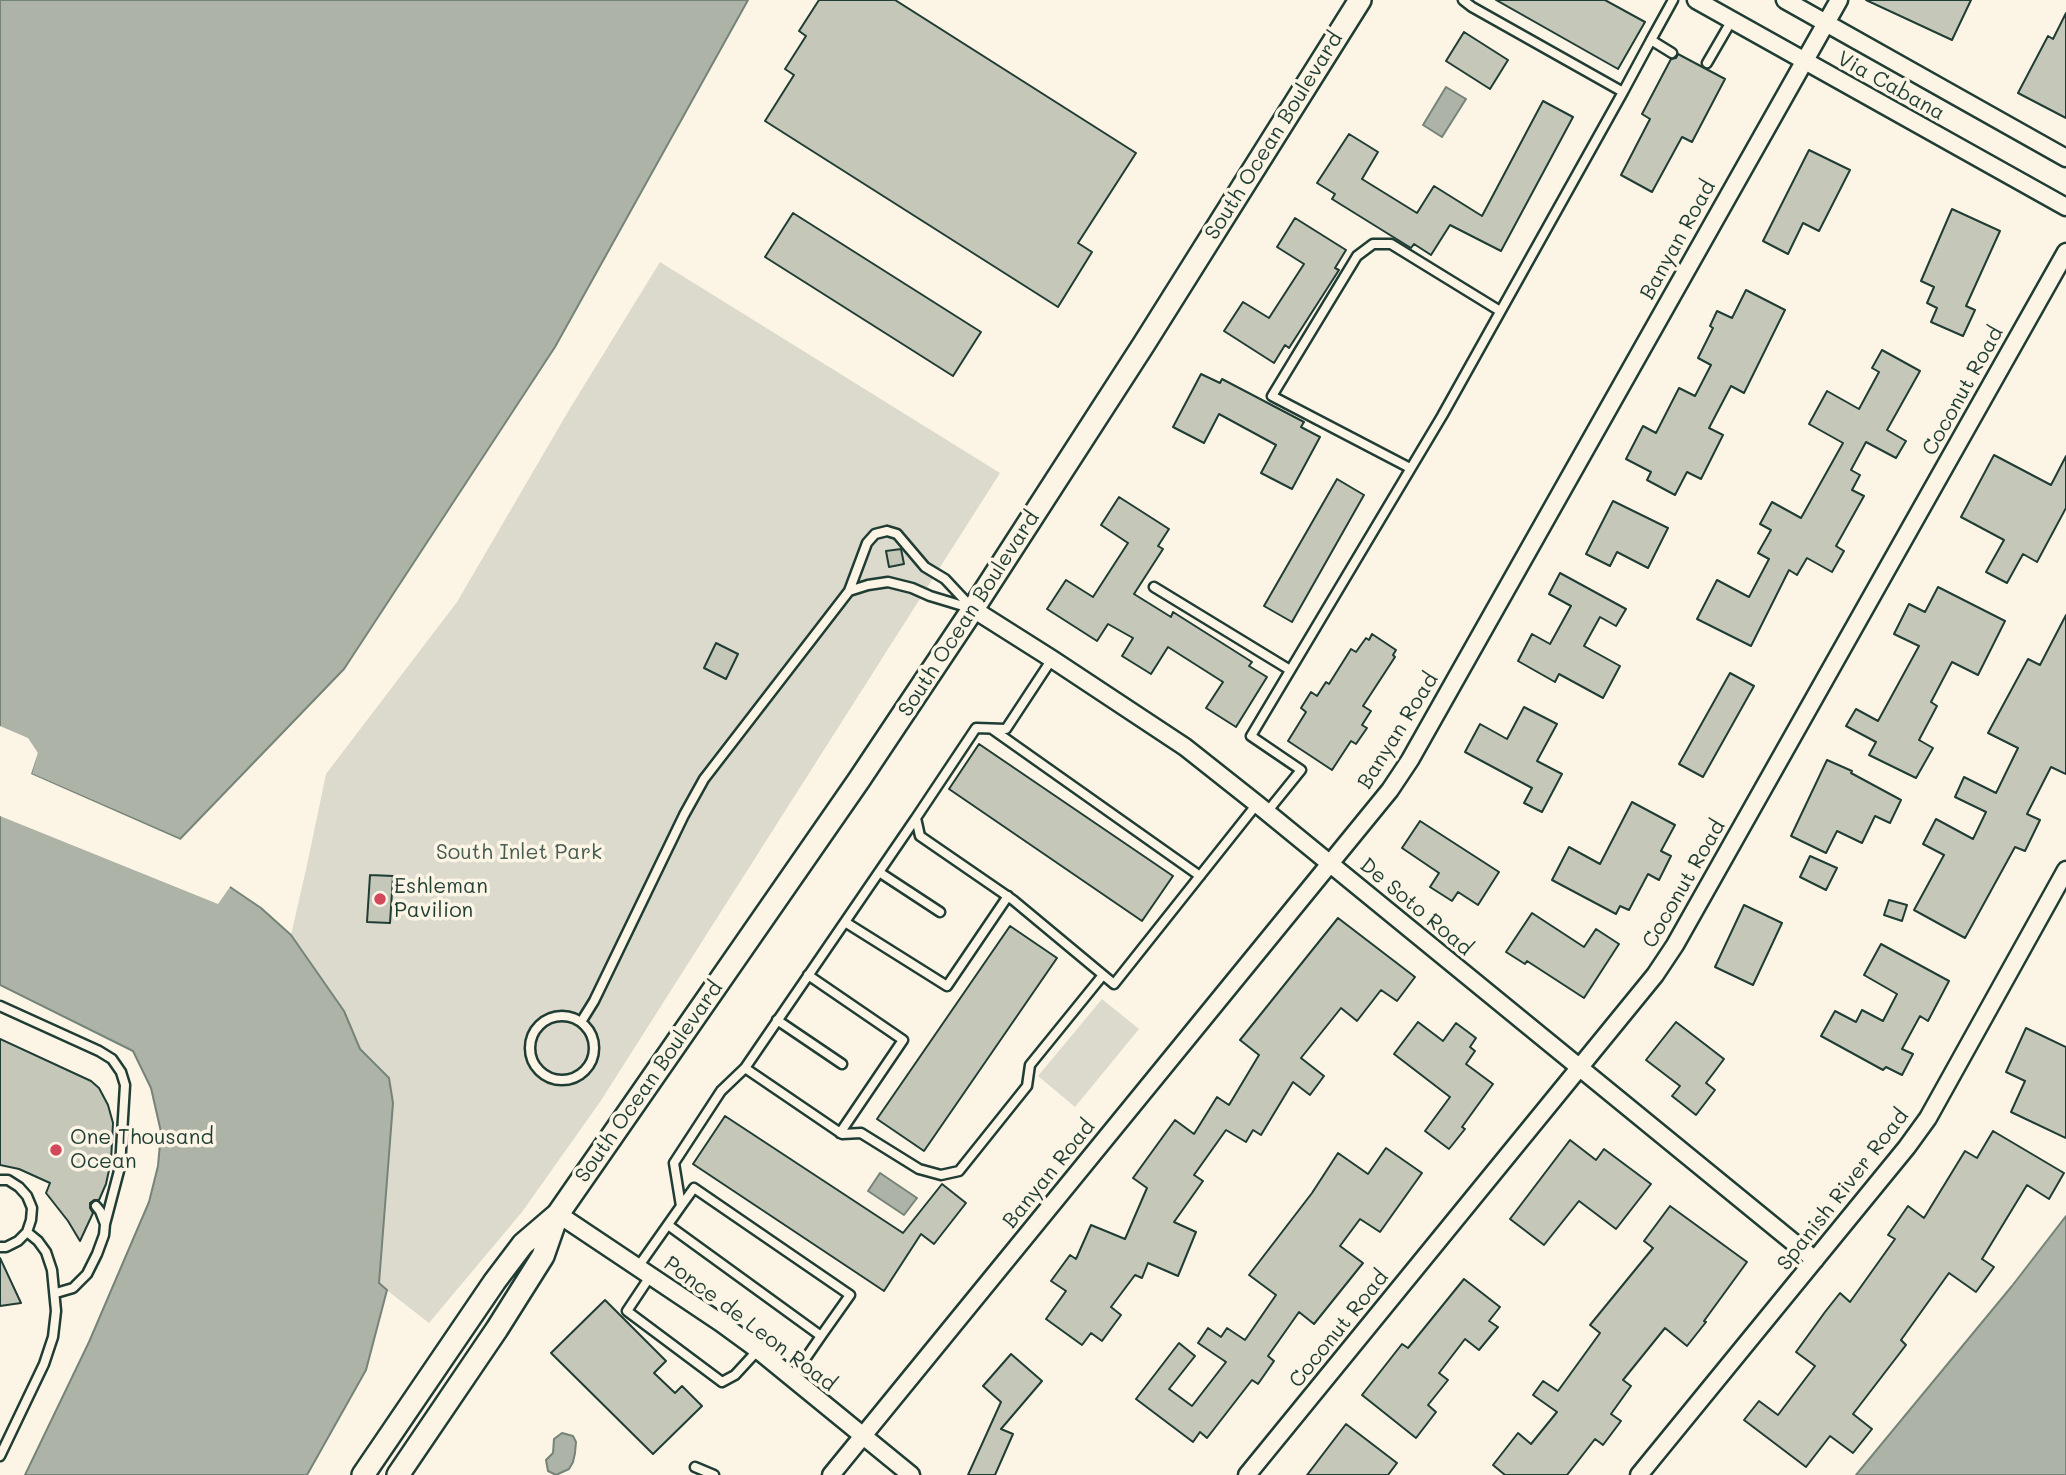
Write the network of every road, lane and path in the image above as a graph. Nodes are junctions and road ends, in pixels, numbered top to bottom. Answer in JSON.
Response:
{"nodes":[{"id":1,"x":1360,"y":0,"type":"edge"},
{"id":2,"x":1463,"y":0,"type":"edge"},
{"id":3,"x":1673,"y":0,"type":"edge"},
{"id":4,"x":1696,"y":0,"type":"edge"},
{"id":5,"x":1785,"y":0,"type":"edge"},
{"id":6,"x":1839,"y":0,"type":"edge"},
{"id":7,"x":1732,"y":20,"type":"junction"},
{"id":8,"x":1825,"y":22,"type":"junction"},
{"id":9,"x":1651,"y":40,"type":"junction"},
{"id":10,"x":1672,"y":53,"type":"dead end"},
{"id":11,"x":1804,"y":60,"type":"junction"},
{"id":12,"x":1707,"y":62,"type":"dead end"},
{"id":13,"x":1623,"y":92,"type":"junction"},
{"id":14,"x":2066,"y":158,"type":"edge"},
{"id":15,"x":2066,"y":207,"type":"edge"},
{"id":16,"x":2066,"y":252,"type":"edge"},
{"id":17,"x":1500,"y":312,"type":"junction"},
{"id":18,"x":1410,"y":468,"type":"junction"},
{"id":19,"x":1154,"y":587,"type":"dead end"},
{"id":20,"x":849,"y":592,"type":"junction"},
{"id":21,"x":973,"y":609,"type":"junction"},
{"id":22,"x":1052,"y":659,"type":"junction"},
{"id":23,"x":1290,"y":670,"type":"junction"},
{"id":24,"x":992,"y":729,"type":"junction"},
{"id":25,"x":1262,"y":808,"type":"junction"},
{"id":26,"x":916,"y":818,"type":"junction"},
{"id":27,"x":1330,"y":864,"type":"junction"},
{"id":28,"x":2066,"y":870,"type":"edge"},
{"id":29,"x":879,"y":872,"type":"junction"},
{"id":30,"x":1200,"y":876,"type":"junction"},
{"id":31,"x":1008,"y":896,"type":"junction"},
{"id":32,"x":940,"y":912,"type":"dead end"},
{"id":33,"x":845,"y":922,"type":"junction"},
{"id":34,"x":808,"y":975,"type":"junction"},
{"id":35,"x":1103,"y":975,"type":"junction"},
{"id":36,"x":0,"y":1006,"type":"edge"},
{"id":37,"x":777,"y":1020,"type":"junction"},
{"id":38,"x":581,"y":1022,"type":"junction"},
{"id":39,"x":842,"y":1064,"type":"dead end"},
{"id":40,"x":1580,"y":1067,"type":"junction"},
{"id":41,"x":745,"y":1068,"type":"junction"},
{"id":42,"x":840,"y":1133,"type":"junction"},
{"id":43,"x":0,"y":1180,"type":"edge"},
{"id":44,"x":96,"y":1206,"type":"dead end"},
{"id":45,"x":681,"y":1206,"type":"junction"},
{"id":46,"x":558,"y":1214,"type":"junction"},
{"id":47,"x":105,"y":1224,"type":"junction"},
{"id":48,"x":668,"y":1225,"type":"junction"},
{"id":49,"x":27,"y":1232,"type":"junction"},
{"id":50,"x":0,"y":1247,"type":"edge"},
{"id":51,"x":1815,"y":1259,"type":"junction"},
{"id":52,"x":644,"y":1271,"type":"junction"},
{"id":53,"x":56,"y":1293,"type":"junction"},
{"id":54,"x":821,"y":1336,"type":"junction"},
{"id":55,"x":758,"y":1350,"type":"junction"},
{"id":56,"x":792,"y":1378,"type":"junction"},
{"id":57,"x":863,"y":1436,"type":"junction"},
{"id":58,"x":0,"y":1456,"type":"edge"},
{"id":59,"x":695,"y":1467,"type":"dead end"},
{"id":60,"x":363,"y":1475,"type":"edge"},
{"id":61,"x":398,"y":1475,"type":"edge"},
{"id":62,"x":714,"y":1475,"type":"edge"},
{"id":63,"x":831,"y":1475,"type":"edge"},
{"id":64,"x":911,"y":1475,"type":"edge"},
{"id":65,"x":1247,"y":1475,"type":"edge"},
{"id":66,"x":1639,"y":1475,"type":"edge"}],
"edges":[{"from":1,"to":21,"type":"main road","name":"South Ocean Boulevard"},
{"from":2,"to":13,"type":"lane"},
{"from":3,"to":9,"type":"lane"},
{"from":4,"to":7,"type":"street","name":"Via Cabana"},
{"from":5,"to":8,"type":"street","name":"Via Cabana"},
{"from":6,"to":8,"type":"street","name":"Banyan Road"},
{"from":7,"to":11,"type":"street","name":"Via Cabana"},
{"from":7,"to":12,"type":"lane"},
{"from":8,"to":11,"type":"street","name":"Banyan Road"},
{"from":8,"to":14,"type":"street","name":"Via Cabana"},
{"from":9,"to":10,"type":"lane"},
{"from":9,"to":13,"type":"lane"},
{"from":11,"to":15,"type":"street","name":"Via Cabana"},
{"from":11,"to":27,"type":"street","name":"Banyan Road"},
{"from":13,"to":17,"type":"lane"},
{"from":16,"to":40,"type":"street","name":"Coconut Road"},
{"from":17,"to":18,"type":"lane"},
{"from":17,"to":18,"type":"lane"},
{"from":18,"to":23,"type":"lane"},
{"from":19,"to":23,"type":"lane"},
{"from":20,"to":21,"type":"lane"},
{"from":20,"to":21,"type":"lane"},
{"from":20,"to":38,"type":"lane"},
{"from":21,"to":22,"type":"street","name":"De Soto Road"},
{"from":21,"to":46,"type":"main road","name":"South Ocean Boulevard"},
{"from":22,"to":24,"type":"lane"},
{"from":22,"to":25,"type":"street","name":"De Soto Road"},
{"from":23,"to":25,"type":"lane"},
{"from":24,"to":26,"type":"lane"},
{"from":24,"to":30,"type":"lane"},
{"from":25,"to":27,"type":"street","name":"De Soto Road"},
{"from":25,"to":30,"type":"lane"},
{"from":26,"to":29,"type":"lane"},
{"from":26,"to":31,"type":"lane"},
{"from":27,"to":40,"type":"street","name":"De Soto Road"},
{"from":27,"to":57,"type":"street","name":"Banyan Road"},
{"from":28,"to":51,"type":"street","name":"Spanish River Road"},
{"from":29,"to":32,"type":"lane"},
{"from":29,"to":33,"type":"lane"},
{"from":30,"to":35,"type":"lane"},
{"from":31,"to":33,"type":"lane"},
{"from":31,"to":35,"type":"lane"},
{"from":33,"to":34,"type":"lane"},
{"from":34,"to":37,"type":"lane"},
{"from":34,"to":42,"type":"lane"},
{"from":35,"to":42,"type":"lane"},
{"from":36,"to":47,"type":"lane"},
{"from":37,"to":39,"type":"lane"},
{"from":37,"to":41,"type":"lane"},
{"from":38,"to":38,"type":"lane"},
{"from":40,"to":51,"type":"street","name":"De Soto Road"},
{"from":40,"to":65,"type":"street","name":"Coconut Road"},
{"from":41,"to":42,"type":"lane"},
{"from":41,"to":45,"type":"lane"},
{"from":43,"to":49,"type":"lane"},
{"from":44,"to":47,"type":"lane"},
{"from":45,"to":48,"type":"lane"},
{"from":45,"to":54,"type":"lane"},
{"from":46,"to":52,"type":"street","name":"Ponce de Leon Road"},
{"from":46,"to":60,"type":"main road","name":"South Ocean Boulevard"},
{"from":46,"to":61,"type":"main road","name":"South Ocean Boulevard"},
{"from":47,"to":53,"type":"lane"},
{"from":48,"to":52,"type":"lane"},
{"from":48,"to":54,"type":"lane"},
{"from":49,"to":50,"type":"lane"},
{"from":49,"to":53,"type":"lane"},
{"from":51,"to":66,"type":"street","name":"Spanish River Road"},
{"from":52,"to":55,"type":"street","name":"Ponce de Leon Road"},
{"from":52,"to":55,"type":"lane"},
{"from":53,"to":58,"type":"lane"},
{"from":54,"to":56,"type":"lane"},
{"from":55,"to":56,"type":"street","name":"Ponce de Leon Road"},
{"from":56,"to":57,"type":"street","name":"Ponce de Leon Road"},
{"from":57,"to":63,"type":"street","name":"Banyan Road"},
{"from":57,"to":64,"type":"street","name":"Ponce de Leon Road"},
{"from":59,"to":62,"type":"lane"}]}
